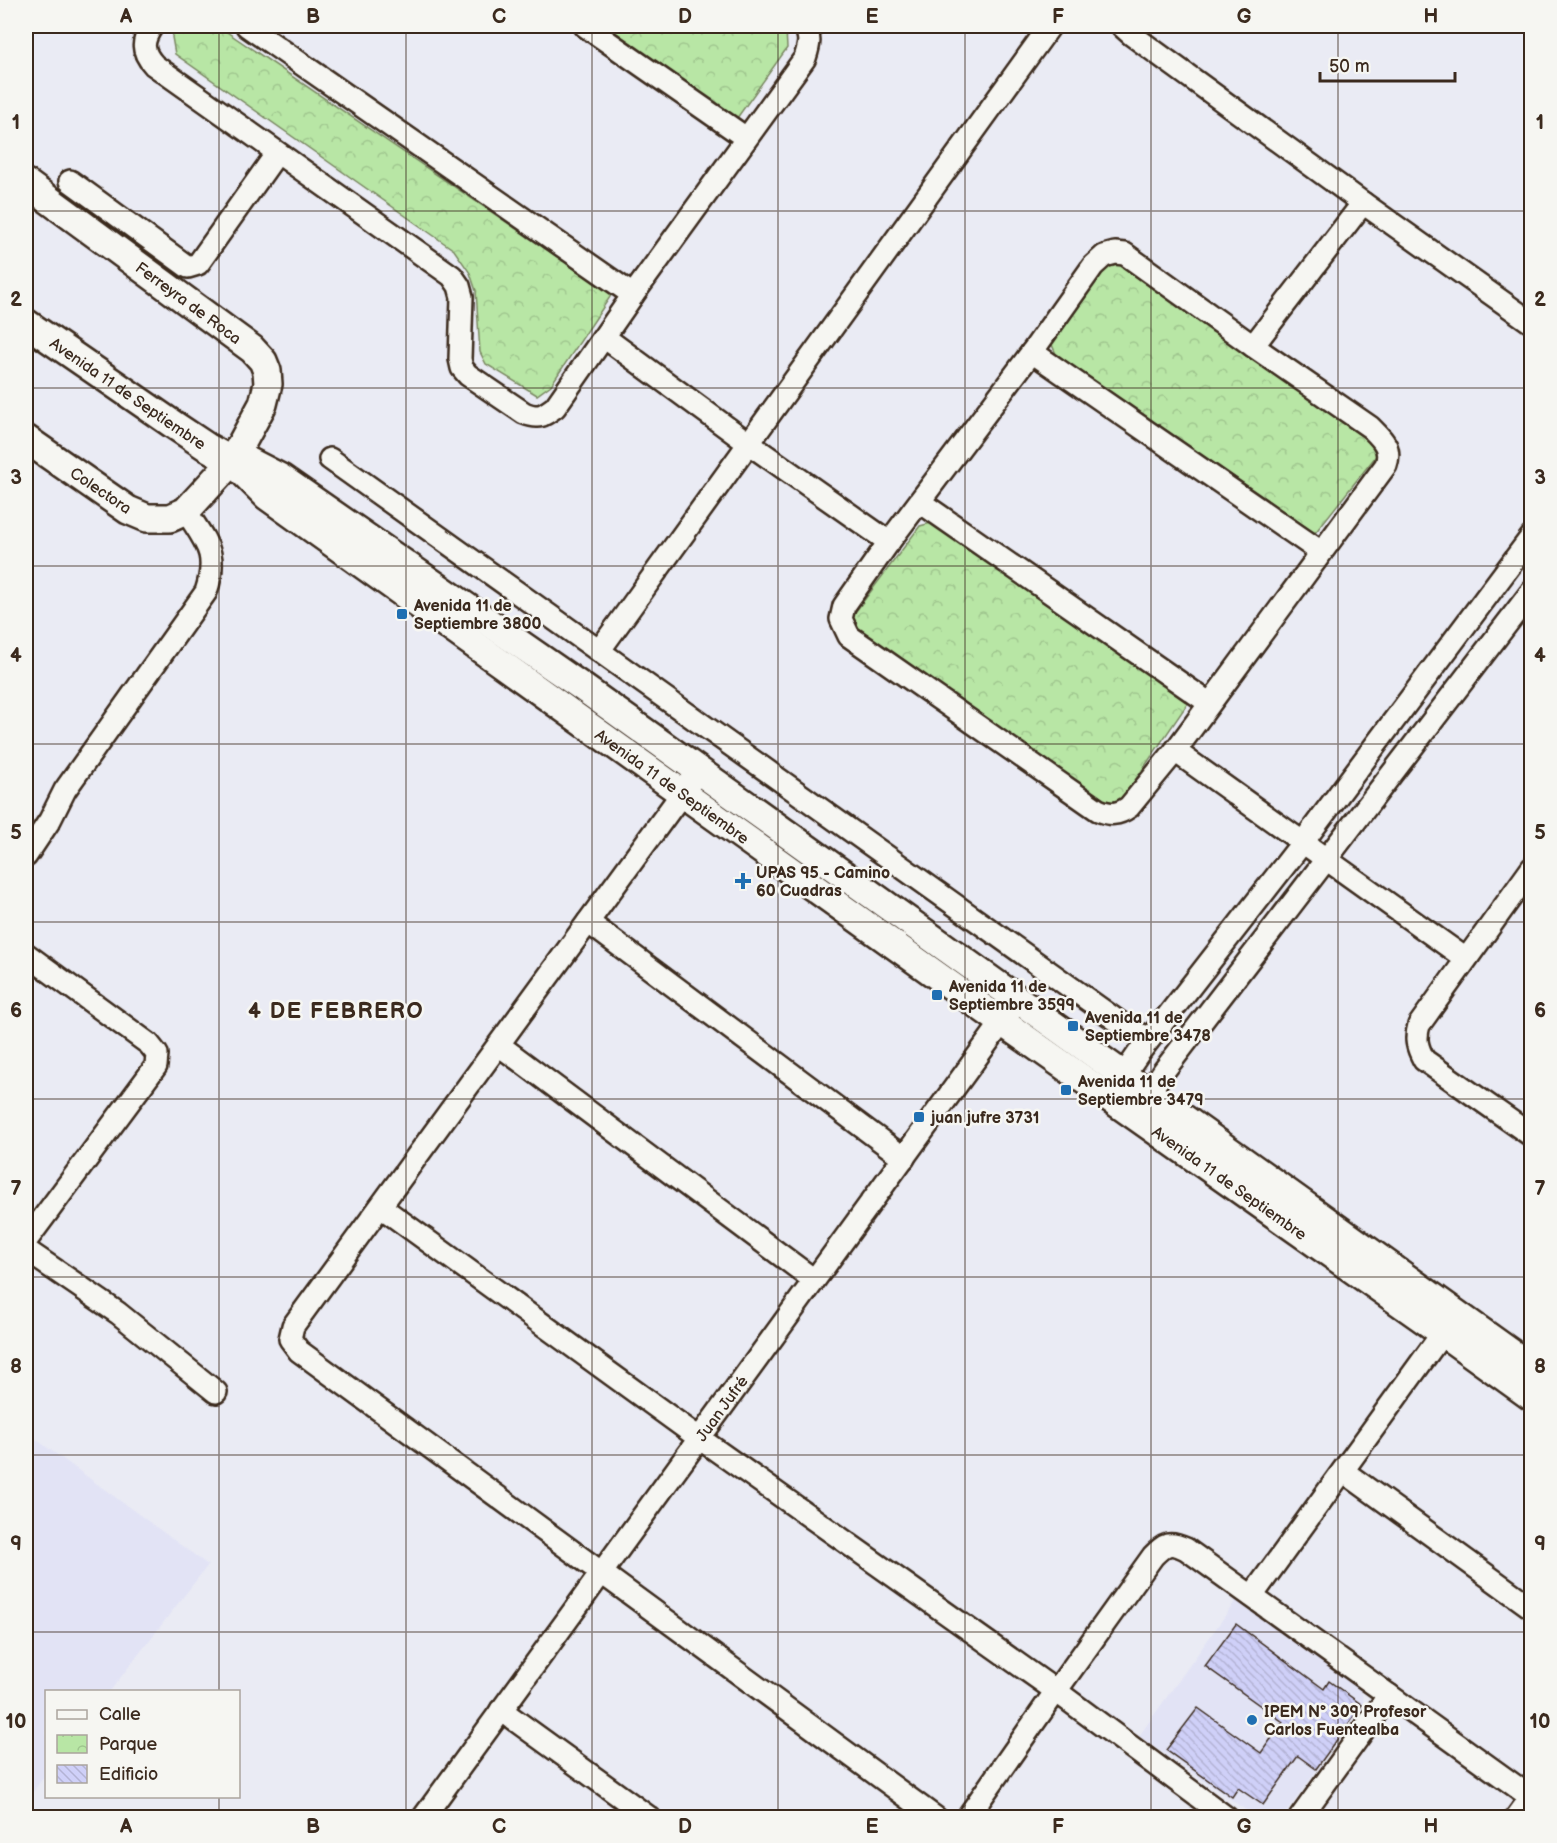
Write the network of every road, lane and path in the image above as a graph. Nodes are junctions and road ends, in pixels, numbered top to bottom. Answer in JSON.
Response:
{"nodes":[{"id":1,"x":152,"y":26,"type":"edge"},
{"id":2,"x":247,"y":26,"type":"edge"},
{"id":3,"x":585,"y":26,"type":"edge"},
{"id":4,"x":803,"y":26,"type":"edge"},
{"id":5,"x":1050,"y":26,"type":"edge"},
{"id":6,"x":1112,"y":26,"type":"edge"},
{"id":7,"x":1127,"y":31,"type":"edge"},
{"id":8,"x":746,"y":138,"type":"junction"},
{"id":9,"x":277,"y":153,"type":"junction"},
{"id":10,"x":70,"y":181,"type":"dead end"},
{"id":11,"x":26,"y":183,"type":"edge"},
{"id":12,"x":1363,"y":203,"type":"junction"},
{"id":13,"x":633,"y":295,"type":"junction"},
{"id":14,"x":26,"y":323,"type":"edge"},
{"id":15,"x":1532,"y":323,"type":"edge"},
{"id":16,"x":604,"y":337,"type":"junction"},
{"id":17,"x":1253,"y":346,"type":"junction"},
{"id":18,"x":1032,"y":352,"type":"junction"},
{"id":19,"x":26,"y":439,"type":"edge"},
{"id":20,"x":748,"y":443,"type":"junction"},
{"id":21,"x":330,"y":459,"type":"dead end"},
{"id":22,"x":232,"y":460,"type":"junction"},
{"id":23,"x":920,"y":502,"type":"junction"},
{"id":24,"x":186,"y":511,"type":"junction"},
{"id":25,"x":1532,"y":536,"type":"edge"},
{"id":26,"x":889,"y":542,"type":"junction"},
{"id":27,"x":1321,"y":552,"type":"junction"},
{"id":28,"x":1532,"y":591,"type":"edge"},
{"id":29,"x":599,"y":651,"type":"junction"},
{"id":30,"x":1209,"y":703,"type":"junction"},
{"id":31,"x":1175,"y":751,"type":"junction"},
{"id":32,"x":699,"y":770,"type":"junction"},
{"id":33,"x":684,"y":793,"type":"junction"},
{"id":34,"x":1303,"y":842,"type":"junction"},
{"id":35,"x":26,"y":856,"type":"edge"},
{"id":36,"x":1326,"y":858,"type":"junction"},
{"id":37,"x":1532,"y":868,"type":"edge"},
{"id":38,"x":588,"y":922,"type":"junction"},
{"id":39,"x":26,"y":954,"type":"edge"},
{"id":40,"x":1466,"y":959,"type":"junction"},
{"id":41,"x":1018,"y":999,"type":"junction"},
{"id":42,"x":1002,"y":1022,"type":"junction"},
{"id":43,"x":1150,"y":1038,"type":"junction"},
{"id":44,"x":499,"y":1045,"type":"junction"},
{"id":45,"x":1124,"y":1075,"type":"junction"},
{"id":46,"x":1149,"y":1093,"type":"junction"},
{"id":47,"x":1108,"y":1097,"type":"junction"},
{"id":48,"x":1133,"y":1115,"type":"junction"},
{"id":49,"x":1532,"y":1136,"type":"edge"},
{"id":50,"x":904,"y":1158,"type":"junction"},
{"id":51,"x":381,"y":1207,"type":"junction"},
{"id":52,"x":26,"y":1241,"type":"edge"},
{"id":53,"x":26,"y":1250,"type":"edge"},
{"id":54,"x":814,"y":1280,"type":"junction"},
{"id":55,"x":1450,"y":1323,"type":"junction"},
{"id":56,"x":1532,"y":1368,"type":"edge"},
{"id":57,"x":216,"y":1392,"type":"dead end"},
{"id":58,"x":1532,"y":1397,"type":"edge"},
{"id":59,"x":699,"y":1438,"type":"junction"},
{"id":60,"x":1343,"y":1471,"type":"junction"},
{"id":61,"x":601,"y":1574,"type":"junction"},
{"id":62,"x":1252,"y":1596,"type":"junction"},
{"id":63,"x":1532,"y":1608,"type":"edge"},
{"id":64,"x":1056,"y":1691,"type":"junction"},
{"id":65,"x":1389,"y":1695,"type":"junction"},
{"id":66,"x":501,"y":1710,"type":"junction"},
{"id":67,"x":1531,"y":1797,"type":"edge"},
{"id":68,"x":423,"y":1818,"type":"edge"},
{"id":69,"x":650,"y":1818,"type":"edge"},
{"id":70,"x":936,"y":1818,"type":"edge"},
{"id":71,"x":967,"y":1818,"type":"edge"},
{"id":72,"x":1227,"y":1818,"type":"edge"},
{"id":73,"x":1300,"y":1818,"type":"edge"},
{"id":74,"x":1516,"y":1818,"type":"edge"}],
"edges":[{"from":1,"to":9,"type":"street"},
{"from":2,"to":13,"type":"street"},
{"from":3,"to":8,"type":"street"},
{"from":4,"to":8,"type":"street"},
{"from":5,"to":20,"type":"street"},
{"from":6,"to":7,"type":"street"},
{"from":7,"to":12,"type":"street"},
{"from":8,"to":13,"type":"street"},
{"from":9,"to":10,"type":"street"},
{"from":9,"to":16,"type":"street"},
{"from":11,"to":22,"type":"main road","name":"Ferreyra de Roca"},
{"from":12,"to":15,"type":"street"},
{"from":12,"to":17,"type":"street"},
{"from":13,"to":16,"type":"street"},
{"from":14,"to":22,"type":"main road","name":"Avenida 11 de Septiembre"},
{"from":16,"to":20,"type":"street"},
{"from":17,"to":18,"type":"street"},
{"from":17,"to":27,"type":"street"},
{"from":18,"to":23,"type":"street"},
{"from":18,"to":27,"type":"street"},
{"from":19,"to":24,"type":"main road","name":"Colectora"},
{"from":20,"to":26,"type":"street"},
{"from":20,"to":29,"type":"street"},
{"from":21,"to":29,"type":"street"},
{"from":22,"to":24,"type":"main road"},
{"from":22,"to":32,"type":"main road","name":"Avenida 11 de Septiembre"},
{"from":22,"to":33,"type":"main road","name":"Avenida 11 de Septiembre"},
{"from":23,"to":26,"type":"street"},
{"from":23,"to":30,"type":"street"},
{"from":24,"to":35,"type":"street"},
{"from":25,"to":34,"type":"street"},
{"from":26,"to":31,"type":"street"},
{"from":27,"to":30,"type":"street"},
{"from":28,"to":36,"type":"street"},
{"from":29,"to":43,"type":"street"},
{"from":30,"to":31,"type":"street"},
{"from":31,"to":34,"type":"street"},
{"from":32,"to":33,"type":"street"},
{"from":32,"to":41,"type":"main road","name":"Avenida 11 de Septiembre"},
{"from":33,"to":38,"type":"street"},
{"from":33,"to":42,"type":"main road","name":"Avenida 11 de Septiembre"},
{"from":34,"to":36,"type":"street"},
{"from":34,"to":43,"type":"street"},
{"from":36,"to":40,"type":"street"},
{"from":36,"to":46,"type":"street"},
{"from":37,"to":40,"type":"street"},
{"from":38,"to":44,"type":"street"},
{"from":38,"to":50,"type":"street"},
{"from":39,"to":52,"type":"street"},
{"from":40,"to":49,"type":"street"},
{"from":41,"to":42,"type":"street","name":"Juan Jufré"},
{"from":41,"to":45,"type":"main road","name":"Avenida 11 de Septiembre"},
{"from":42,"to":47,"type":"main road","name":"Avenida 11 de Septiembre"},
{"from":42,"to":50,"type":"street","name":"Juan Jufré"},
{"from":43,"to":45,"type":"street"},
{"from":44,"to":51,"type":"street"},
{"from":44,"to":54,"type":"street"},
{"from":45,"to":46,"type":"main road","name":"Avenida 11 de Septiembre"},
{"from":45,"to":47,"type":"street"},
{"from":46,"to":48,"type":"street"},
{"from":46,"to":55,"type":"main road","name":"Avenida 11 de Septiembre"},
{"from":47,"to":48,"type":"main road","name":"Avenida 11 de Septiembre"},
{"from":48,"to":55,"type":"main road","name":"Avenida 11 de Septiembre"},
{"from":50,"to":54,"type":"street","name":"Juan Jufré"},
{"from":51,"to":59,"type":"street"},
{"from":51,"to":61,"type":"street"},
{"from":53,"to":57,"type":"street"},
{"from":54,"to":59,"type":"street","name":"Juan Jufré"},
{"from":55,"to":56,"type":"main road","name":"Avenida 11 de Septiembre"},
{"from":55,"to":58,"type":"main road","name":"Avenida 11 de Septiembre"},
{"from":55,"to":60,"type":"street"},
{"from":59,"to":61,"type":"street","name":"Juan Jufré"},
{"from":59,"to":64,"type":"street"},
{"from":60,"to":62,"type":"street"},
{"from":60,"to":63,"type":"street"},
{"from":61,"to":66,"type":"street","name":"Juan Jufré"},
{"from":61,"to":70,"type":"street"},
{"from":62,"to":64,"type":"street"},
{"from":62,"to":65,"type":"street"},
{"from":64,"to":71,"type":"street"},
{"from":64,"to":72,"type":"street"},
{"from":65,"to":67,"type":"street"},
{"from":65,"to":73,"type":"street"},
{"from":66,"to":68,"type":"street","name":"Juan Jufré"},
{"from":66,"to":69,"type":"street"},
{"from":67,"to":74,"type":"street"}]}
